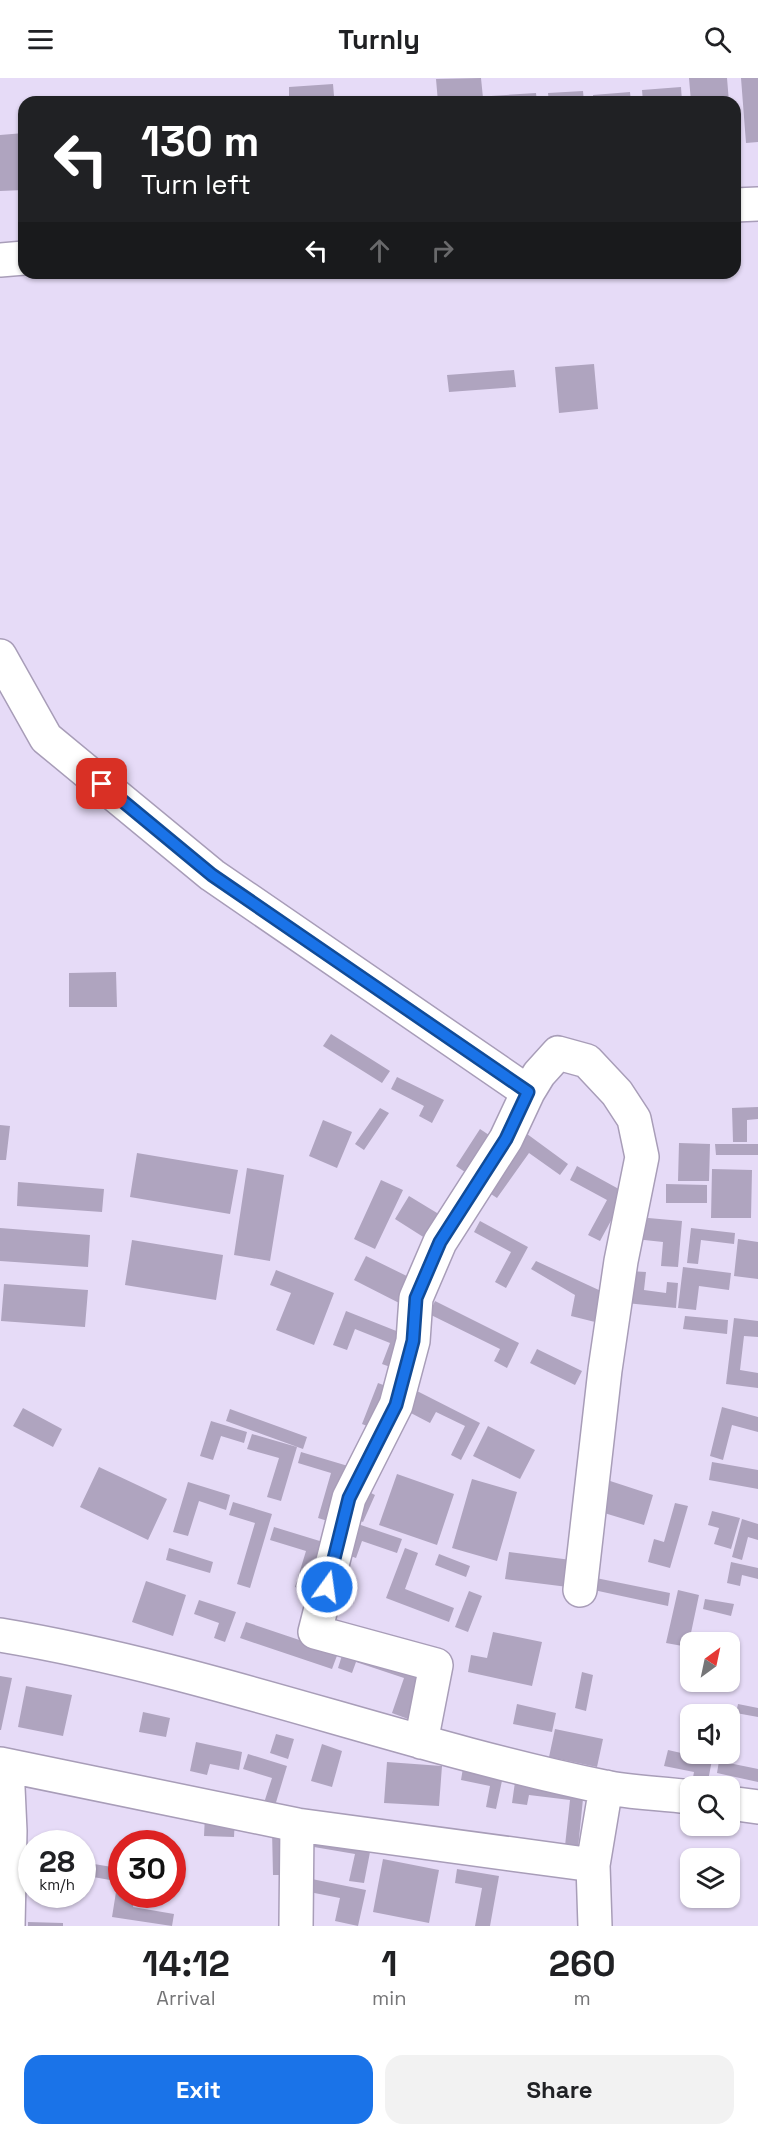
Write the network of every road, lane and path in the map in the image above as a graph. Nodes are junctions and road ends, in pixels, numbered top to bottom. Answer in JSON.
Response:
{"nodes":[{"id":1,"x":758,"y":204,"type":"edge"},
{"id":2,"x":741,"y":205,"type":"edge"},
{"id":3,"x":18,"y":258,"type":"edge"},
{"id":4,"x":0,"y":260,"type":"edge"},
{"id":5,"x":0,"y":656,"type":"edge"},
{"id":6,"x":528,"y":1092,"type":"junction"},
{"id":7,"x":580,"y":1590,"type":"dead end"},
{"id":8,"x":0,"y":1635,"type":"edge"},
{"id":9,"x":421,"y":1742,"type":"junction"},
{"id":10,"x":4,"y":1765,"type":"edge"},
{"id":11,"x":606,"y":1787,"type":"junction"},
{"id":12,"x":680,"y":1796,"type":"edge"},
{"id":13,"x":740,"y":1805,"type":"edge"},
{"id":14,"x":758,"y":1807,"type":"edge"},
{"id":15,"x":297,"y":1825,"type":"junction"},
{"id":16,"x":593,"y":1865,"type":"junction"},
{"id":17,"x":8,"y":1926,"type":"edge"},
{"id":18,"x":296,"y":1926,"type":"edge"},
{"id":19,"x":595,"y":1926,"type":"edge"}],
"edges":[{"from":1,"to":2,"type":"street"},
{"from":3,"to":4,"type":"street"},
{"from":5,"to":6,"type":"street"},
{"from":6,"to":7,"type":"street"},
{"from":6,"to":9,"type":"street"},
{"from":8,"to":9,"type":"street"},
{"from":9,"to":11,"type":"street"},
{"from":10,"to":15,"type":"street"},
{"from":10,"to":17,"type":"street"},
{"from":11,"to":12,"type":"street"},
{"from":11,"to":16,"type":"street"},
{"from":13,"to":14,"type":"street"},
{"from":15,"to":16,"type":"street"},
{"from":15,"to":18,"type":"street"},
{"from":16,"to":19,"type":"street"}]}
